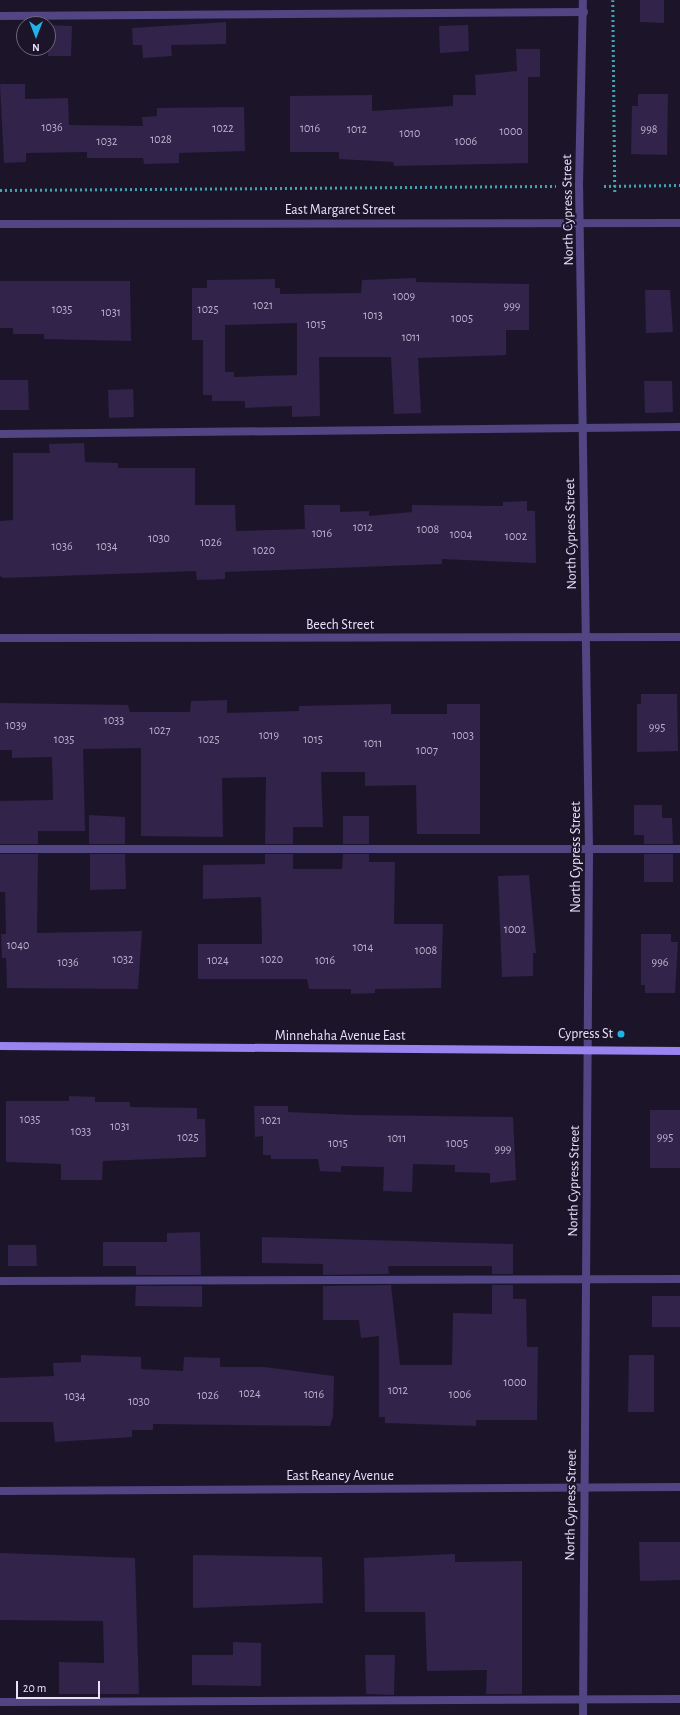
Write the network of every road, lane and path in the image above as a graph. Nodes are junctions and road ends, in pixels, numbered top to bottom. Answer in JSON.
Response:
{"nodes":[{"id":1,"x":583,"y":0,"type":"edge"},
{"id":2,"x":613,"y":0,"type":"edge"},
{"id":3,"x":584,"y":12,"type":"junction"},
{"id":4,"x":0,"y":16,"type":"edge"},
{"id":5,"x":680,"y":185,"type":"edge"},
{"id":6,"x":556,"y":186,"type":"dead end"},
{"id":7,"x":604,"y":186,"type":"dead end"},
{"id":8,"x":615,"y":186,"type":"junction"},
{"id":9,"x":0,"y":190,"type":"edge"},
{"id":10,"x":615,"y":194,"type":"dead end"},
{"id":11,"x":580,"y":222,"type":"junction"},
{"id":12,"x":680,"y":223,"type":"edge"},
{"id":13,"x":0,"y":224,"type":"edge"},
{"id":14,"x":680,"y":427,"type":"edge"},
{"id":15,"x":582,"y":428,"type":"junction"},
{"id":16,"x":0,"y":434,"type":"edge"},
{"id":17,"x":586,"y":637,"type":"junction"},
{"id":18,"x":680,"y":637,"type":"edge"},
{"id":19,"x":0,"y":638,"type":"edge"},
{"id":20,"x":680,"y":849,"type":"edge"},
{"id":21,"x":0,"y":850,"type":"edge"},
{"id":22,"x":590,"y":850,"type":"junction"},
{"id":23,"x":0,"y":1046,"type":"edge"},
{"id":24,"x":588,"y":1051,"type":"junction"},
{"id":25,"x":680,"y":1051,"type":"edge"},
{"id":26,"x":680,"y":1278,"type":"edge"},
{"id":27,"x":586,"y":1280,"type":"junction"},
{"id":28,"x":0,"y":1281,"type":"edge"},
{"id":29,"x":584,"y":1487,"type":"junction"},
{"id":30,"x":680,"y":1487,"type":"edge"},
{"id":31,"x":0,"y":1491,"type":"edge"},
{"id":32,"x":583,"y":1697,"type":"junction"},
{"id":33,"x":680,"y":1699,"type":"edge"},
{"id":34,"x":0,"y":1702,"type":"edge"},
{"id":35,"x":583,"y":1715,"type":"edge"}],
"edges":[{"from":1,"to":3,"type":"street","name":"North Cypress Street"},
{"from":2,"to":8,"type":"path"},
{"from":3,"to":4,"type":"street"},
{"from":3,"to":11,"type":"street","name":"North Cypress Street"},
{"from":5,"to":8,"type":"path"},
{"from":6,"to":9,"type":"path"},
{"from":7,"to":8,"type":"path"},
{"from":8,"to":10,"type":"path"},
{"from":11,"to":12,"type":"street","name":"East Margaret Street"},
{"from":11,"to":13,"type":"street","name":"East Margaret Street"},
{"from":11,"to":15,"type":"street","name":"North Cypress Street"},
{"from":14,"to":15,"type":"street"},
{"from":15,"to":16,"type":"street"},
{"from":15,"to":17,"type":"street","name":"North Cypress Street"},
{"from":17,"to":18,"type":"street","name":"Beech Street"},
{"from":17,"to":19,"type":"street","name":"Beech Street"},
{"from":17,"to":22,"type":"street","name":"North Cypress Street"},
{"from":20,"to":22,"type":"street"},
{"from":21,"to":22,"type":"street"},
{"from":22,"to":24,"type":"street","name":"North Cypress Street"},
{"from":23,"to":24,"type":"main road","name":"Minnehaha Avenue East"},
{"from":24,"to":25,"type":"main road","name":"Minnehaha Avenue East"},
{"from":24,"to":27,"type":"street","name":"North Cypress Street"},
{"from":26,"to":27,"type":"street"},
{"from":27,"to":28,"type":"street"},
{"from":27,"to":29,"type":"street","name":"North Cypress Street"},
{"from":29,"to":30,"type":"street","name":"East Reaney Avenue"},
{"from":29,"to":31,"type":"street","name":"East Reaney Avenue"},
{"from":29,"to":32,"type":"street","name":"North Cypress Street"},
{"from":32,"to":33,"type":"street"},
{"from":32,"to":34,"type":"street"},
{"from":32,"to":35,"type":"street","name":"North Cypress Street"}]}
